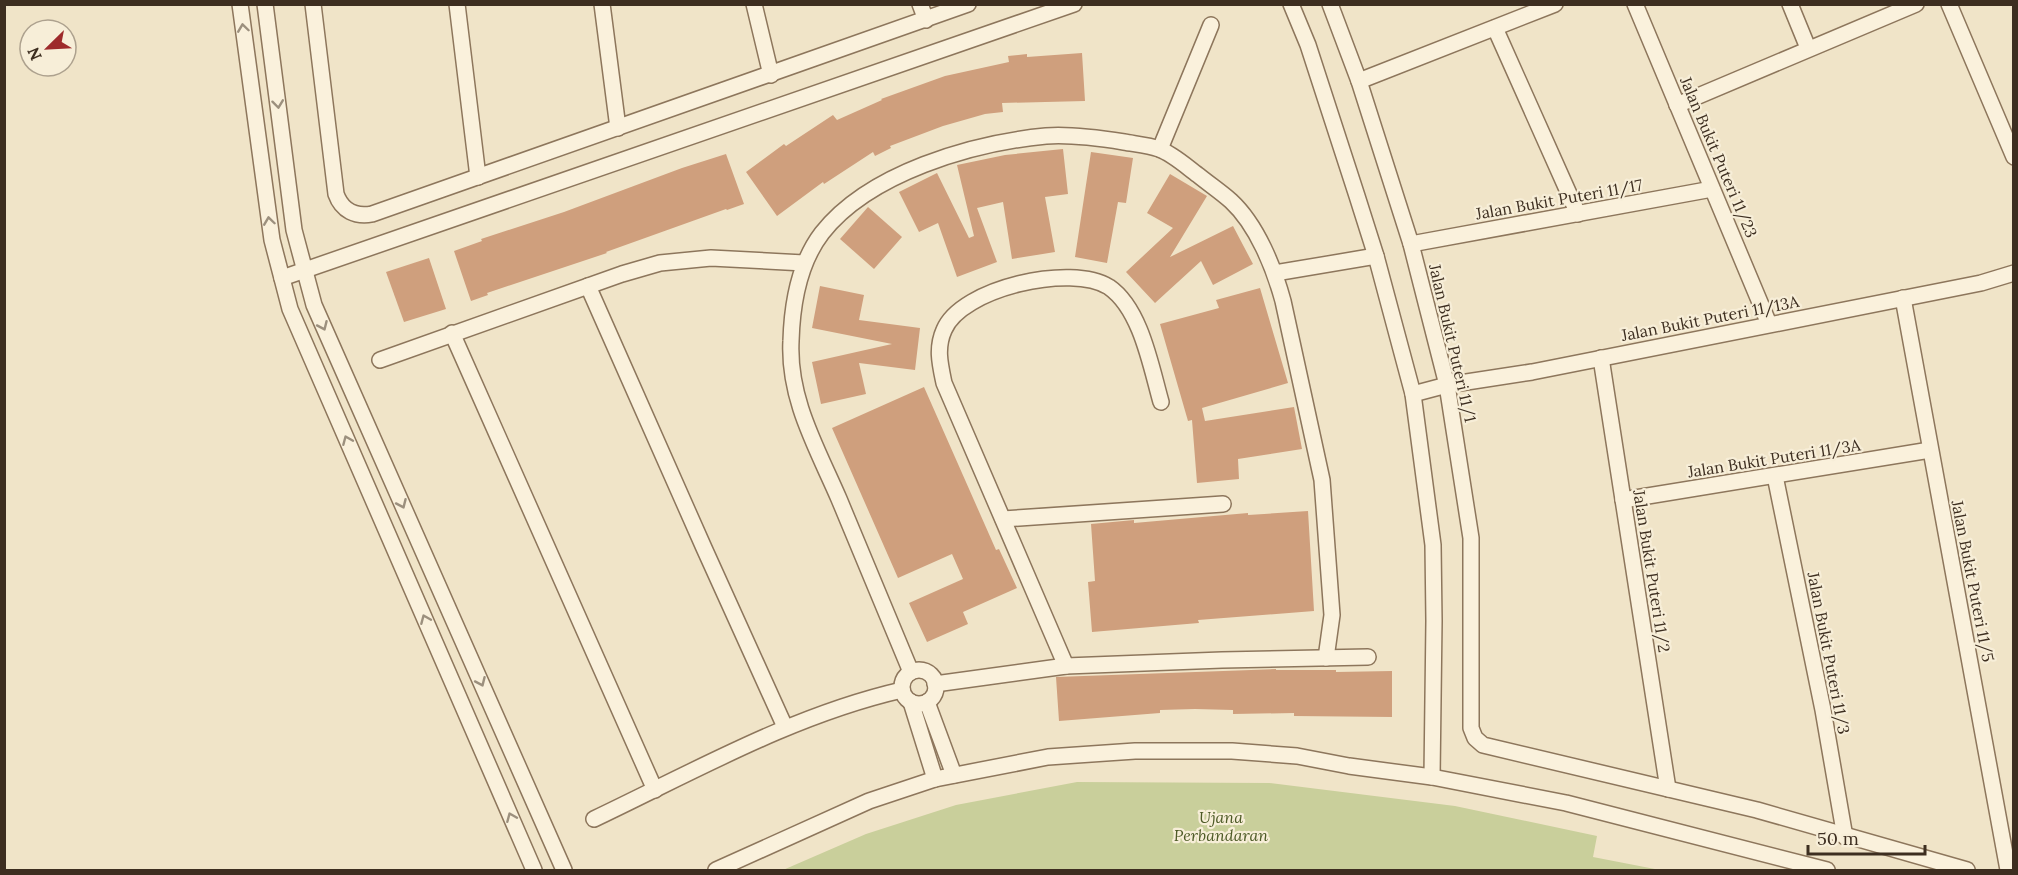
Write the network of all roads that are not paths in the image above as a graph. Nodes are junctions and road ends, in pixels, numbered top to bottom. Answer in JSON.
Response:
{"nodes":[{"id":1,"x":240,"y":4,"type":"edge"},
{"id":2,"x":265,"y":4,"type":"edge"},
{"id":3,"x":313,"y":4,"type":"edge"},
{"id":4,"x":457,"y":4,"type":"edge"},
{"id":5,"x":602,"y":4,"type":"edge"},
{"id":6,"x":754,"y":4,"type":"edge"},
{"id":7,"x":920,"y":4,"type":"edge"},
{"id":8,"x":968,"y":4,"type":"edge"},
{"id":9,"x":1074,"y":4,"type":"edge"},
{"id":10,"x":1291,"y":4,"type":"edge"},
{"id":11,"x":1330,"y":4,"type":"edge"},
{"id":12,"x":1555,"y":4,"type":"edge"},
{"id":13,"x":1635,"y":4,"type":"edge"},
{"id":14,"x":1790,"y":4,"type":"edge"},
{"id":15,"x":1916,"y":4,"type":"edge"},
{"id":16,"x":1949,"y":4,"type":"edge"},
{"id":17,"x":926,"y":20,"type":"junction"},
{"id":18,"x":1211,"y":25,"type":"dead end"},
{"id":19,"x":1495,"y":28,"type":"junction"},
{"id":20,"x":1808,"y":48,"type":"junction"},
{"id":21,"x":771,"y":75,"type":"junction"},
{"id":22,"x":1359,"y":81,"type":"junction"},
{"id":23,"x":1677,"y":105,"type":"junction"},
{"id":24,"x":2007,"y":121,"type":"edge"},
{"id":25,"x":618,"y":128,"type":"junction"},
{"id":26,"x":1160,"y":149,"type":"junction"},
{"id":27,"x":2013,"y":157,"type":"edge"},
{"id":28,"x":478,"y":177,"type":"junction"},
{"id":29,"x":1713,"y":189,"type":"junction"},
{"id":30,"x":1578,"y":214,"type":"junction"},
{"id":31,"x":1411,"y":244,"type":"junction"},
{"id":32,"x":1376,"y":256,"type":"junction"},
{"id":33,"x":804,"y":263,"type":"junction"},
{"id":34,"x":304,"y":270,"type":"junction"},
{"id":35,"x":1275,"y":273,"type":"junction"},
{"id":36,"x":2013,"y":273,"type":"edge"},
{"id":37,"x":282,"y":278,"type":"junction"},
{"id":38,"x":588,"y":286,"type":"junction"},
{"id":39,"x":1903,"y":298,"type":"junction"},
{"id":40,"x":1769,"y":324,"type":"junction"},
{"id":41,"x":452,"y":333,"type":"junction"},
{"id":42,"x":1601,"y":358,"type":"junction"},
{"id":43,"x":380,"y":360,"type":"dead end"},
{"id":44,"x":1447,"y":385,"type":"junction"},
{"id":45,"x":1413,"y":394,"type":"junction"},
{"id":46,"x":1161,"y":402,"type":"dead end"},
{"id":47,"x":1930,"y":450,"type":"junction"},
{"id":48,"x":1775,"y":476,"type":"junction"},
{"id":49,"x":1623,"y":500,"type":"junction"},
{"id":50,"x":1223,"y":504,"type":"dead end"},
{"id":51,"x":1003,"y":519,"type":"junction"},
{"id":52,"x":1368,"y":657,"type":"dead end"},
{"id":53,"x":1326,"y":658,"type":"junction"},
{"id":54,"x":1066,"y":666,"type":"junction"},
{"id":55,"x":911,"y":672,"type":"junction"},
{"id":56,"x":935,"y":684,"type":"junction"},
{"id":57,"x":913,"y":698,"type":"junction"},
{"id":58,"x":786,"y":727,"type":"junction"},
{"id":59,"x":954,"y":775,"type":"junction"},
{"id":60,"x":1432,"y":777,"type":"junction"},
{"id":61,"x":935,"y":779,"type":"junction"},
{"id":62,"x":1668,"y":789,"type":"junction"},
{"id":63,"x":655,"y":790,"type":"junction"},
{"id":64,"x":594,"y":819,"type":"dead end"},
{"id":65,"x":1845,"y":837,"type":"junction"},
{"id":66,"x":534,"y":870,"type":"edge"},
{"id":67,"x":564,"y":870,"type":"edge"},
{"id":68,"x":716,"y":870,"type":"edge"},
{"id":69,"x":1827,"y":870,"type":"edge"},
{"id":70,"x":1967,"y":870,"type":"edge"},
{"id":71,"x":2008,"y":870,"type":"edge"}],
"edges":[{"from":37,"to":1,"type":"street","one_way":true},
{"from":2,"to":34,"type":"street","one_way":true},
{"from":3,"to":28,"type":"street"},
{"from":4,"to":28,"type":"street"},
{"from":5,"to":25,"type":"street"},
{"from":6,"to":21,"type":"street"},
{"from":7,"to":17,"type":"street"},
{"from":8,"to":17,"type":"street"},
{"from":9,"to":34,"type":"street"},
{"from":10,"to":32,"type":"street"},
{"from":11,"to":22,"type":"street","name":"Jalan Bukit Puteri 11/1"},
{"from":12,"to":19,"type":"street"},
{"from":13,"to":23,"type":"street","name":"Jalan Bukit Puteri 11/23"},
{"from":14,"to":20,"type":"street"},
{"from":15,"to":20,"type":"street"},
{"from":16,"to":24,"type":"street"},
{"from":17,"to":21,"type":"street"},
{"from":18,"to":26,"type":"street"},
{"from":19,"to":22,"type":"street"},
{"from":19,"to":30,"type":"street"},
{"from":20,"to":23,"type":"street"},
{"from":21,"to":25,"type":"street"},
{"from":22,"to":31,"type":"street","name":"Jalan Bukit Puteri 11/1"},
{"from":23,"to":29,"type":"street","name":"Jalan Bukit Puteri 11/23"},
{"from":24,"to":27,"type":"street"},
{"from":25,"to":28,"type":"street"},
{"from":26,"to":33,"type":"street"},
{"from":26,"to":35,"type":"street"},
{"from":29,"to":30,"type":"street","name":"Jalan Bukit Puteri 11/17"},
{"from":29,"to":40,"type":"street","name":"Jalan Bukit Puteri 11/23"},
{"from":30,"to":31,"type":"street","name":"Jalan Bukit Puteri 11/17"},
{"from":31,"to":44,"type":"street","name":"Jalan Bukit Puteri 11/1"},
{"from":32,"to":35,"type":"street"},
{"from":32,"to":45,"type":"street"},
{"from":33,"to":38,"type":"street"},
{"from":33,"to":55,"type":"street"},
{"from":34,"to":37,"type":"street"},
{"from":34,"to":67,"type":"street","one_way":true},
{"from":35,"to":53,"type":"street"},
{"from":36,"to":39,"type":"street","name":"Jalan Bukit Puteri 11/13A"},
{"from":66,"to":37,"type":"street","one_way":true},
{"from":38,"to":41,"type":"street"},
{"from":38,"to":58,"type":"street"},
{"from":39,"to":40,"type":"street","name":"Jalan Bukit Puteri 11/13A"},
{"from":39,"to":47,"type":"street","name":"Jalan Bukit Puteri 11/5"},
{"from":40,"to":42,"type":"street","name":"Jalan Bukit Puteri 11/13A"},
{"from":41,"to":43,"type":"street"},
{"from":41,"to":63,"type":"street"},
{"from":42,"to":44,"type":"street","name":"Jalan Bukit Puteri 11/13A"},
{"from":42,"to":49,"type":"street","name":"Jalan Bukit Puteri 11/2"},
{"from":44,"to":45,"type":"street","name":"Jalan Bukit Puteri 11/13A"},
{"from":44,"to":62,"type":"street","name":"Jalan Bukit Puteri 11/1"},
{"from":45,"to":60,"type":"street"},
{"from":46,"to":51,"type":"street"},
{"from":47,"to":48,"type":"street","name":"Jalan Bukit Puteri 11/3A"},
{"from":47,"to":71,"type":"street","name":"Jalan Bukit Puteri 11/5"},
{"from":48,"to":49,"type":"street","name":"Jalan Bukit Puteri 11/3A"},
{"from":48,"to":65,"type":"street","name":"Jalan Bukit Puteri 11/3"},
{"from":49,"to":62,"type":"street","name":"Jalan Bukit Puteri 11/2"},
{"from":50,"to":51,"type":"street"},
{"from":51,"to":54,"type":"street"},
{"from":52,"to":53,"type":"street"},
{"from":53,"to":54,"type":"street"},
{"from":54,"to":56,"type":"street"},
{"from":55,"to":56,"type":"street"},
{"from":55,"to":57,"type":"street"},
{"from":56,"to":57,"type":"street"},
{"from":57,"to":58,"type":"street"},
{"from":57,"to":59,"type":"street"},
{"from":57,"to":61,"type":"street"},
{"from":58,"to":63,"type":"street"},
{"from":59,"to":60,"type":"street"},
{"from":59,"to":61,"type":"street"},
{"from":60,"to":69,"type":"street"},
{"from":61,"to":68,"type":"street"},
{"from":62,"to":65,"type":"street"},
{"from":63,"to":64,"type":"street"},
{"from":65,"to":70,"type":"street"}]}
